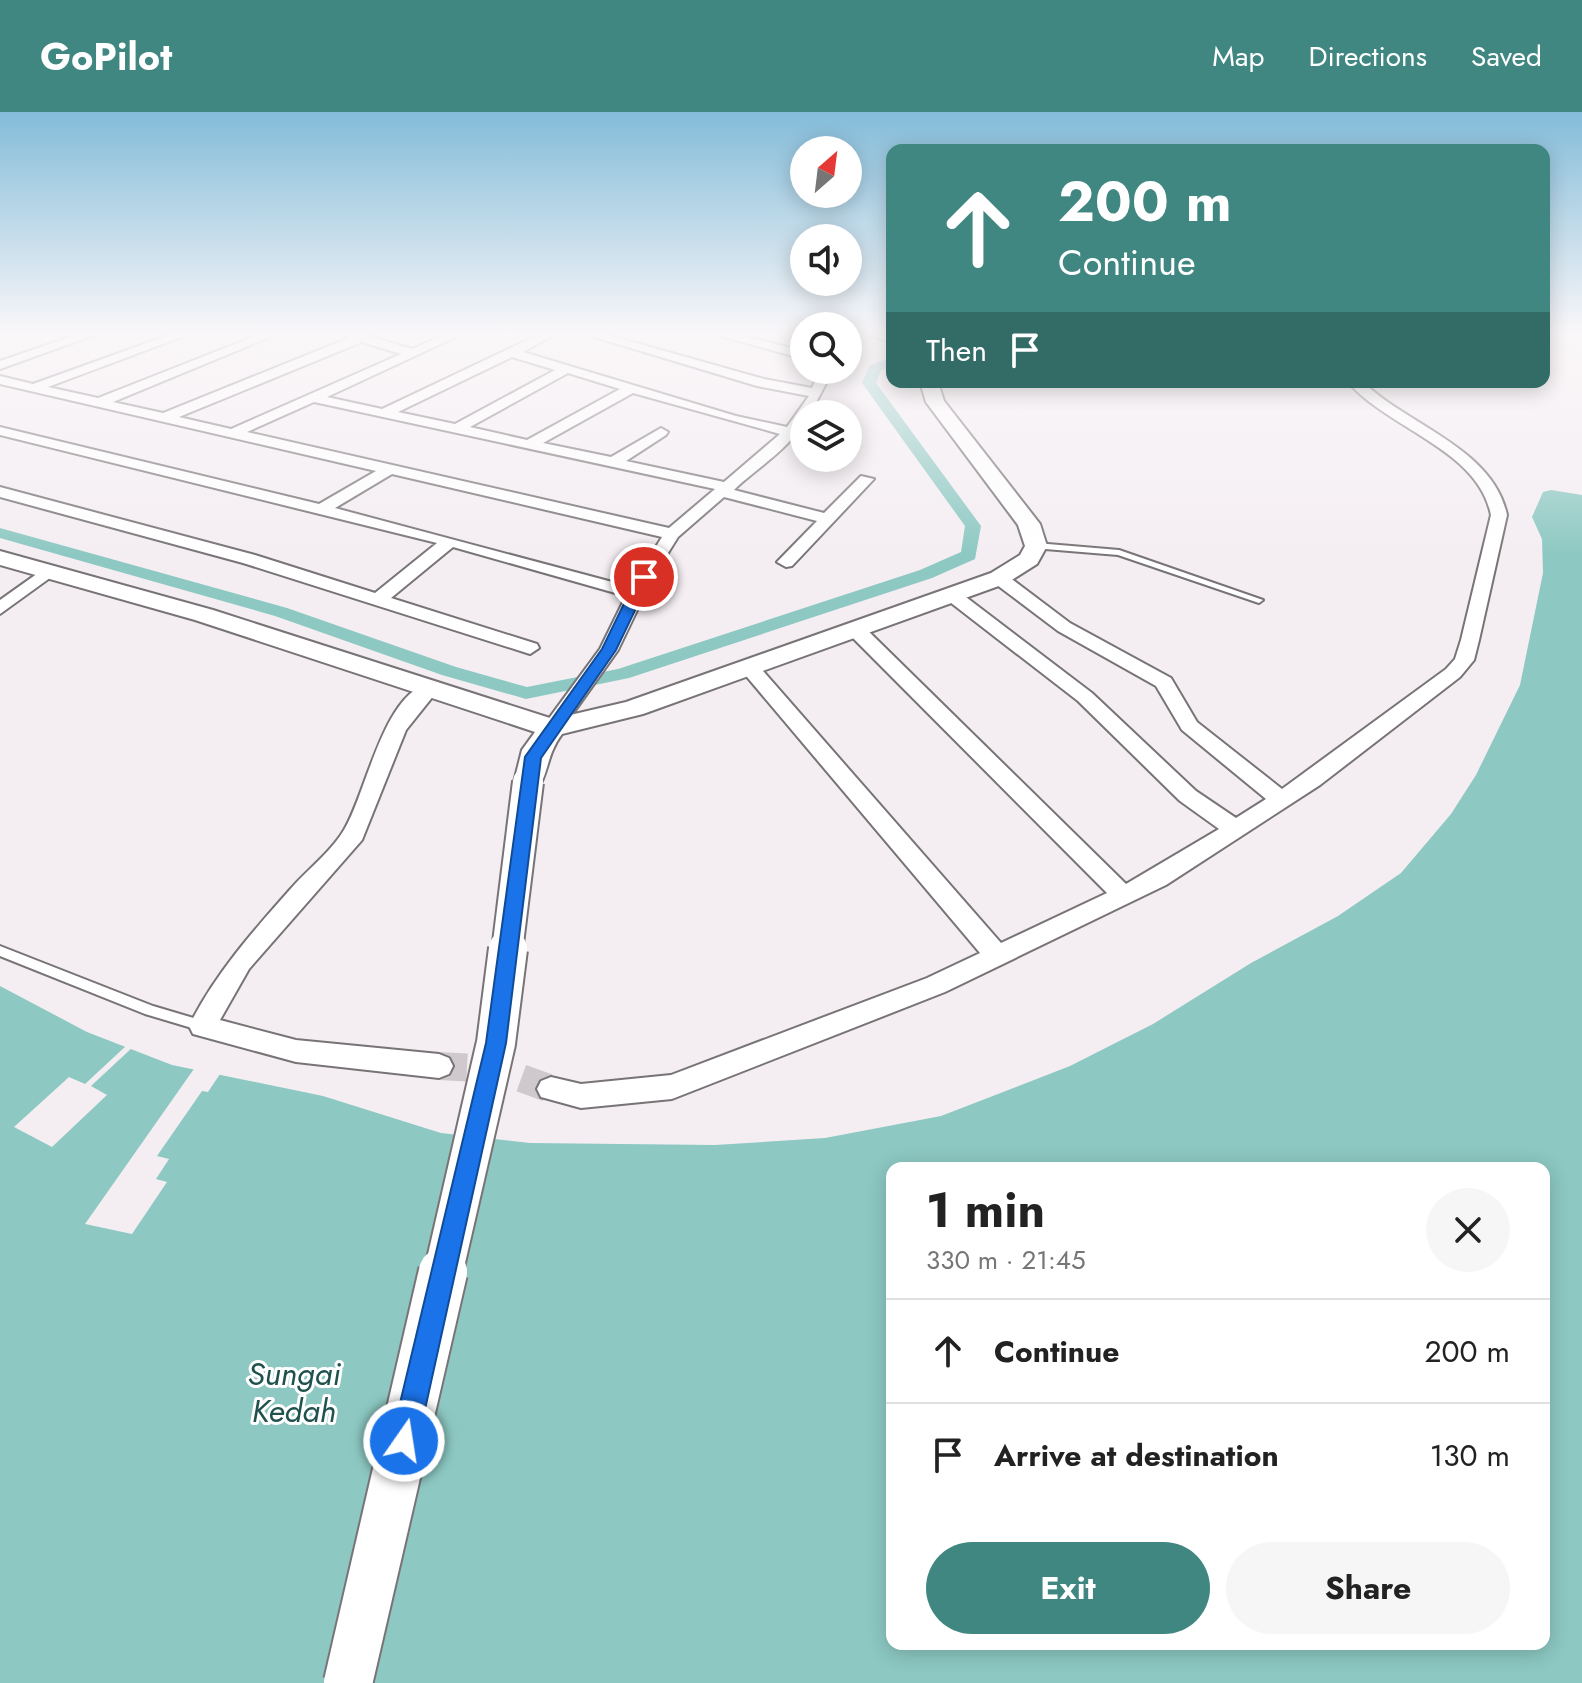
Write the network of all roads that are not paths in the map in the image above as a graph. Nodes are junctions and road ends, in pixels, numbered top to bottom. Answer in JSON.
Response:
{"nodes":[{"id":1,"x":127,"y":408,"type":"edge"},
{"id":2,"x":186,"y":408,"type":"edge"},
{"id":3,"x":285,"y":408,"type":"edge"},
{"id":4,"x":358,"y":408,"type":"edge"},
{"id":5,"x":394,"y":408,"type":"edge"},
{"id":6,"x":494,"y":408,"type":"edge"},
{"id":7,"x":596,"y":408,"type":"edge"},
{"id":8,"x":706,"y":408,"type":"edge"},
{"id":9,"x":940,"y":408,"type":"edge"},
{"id":10,"x":1384,"y":408,"type":"edge"},
{"id":11,"x":382,"y":414,"type":"junction"},
{"id":12,"x":168,"y":416,"type":"junction"},
{"id":13,"x":455,"y":430,"type":"junction"},
{"id":14,"x":0,"y":431,"type":"edge"},
{"id":15,"x":236,"y":432,"type":"junction"},
{"id":16,"x":661,"y":432,"type":"dead end"},
{"id":17,"x":790,"y":432,"type":"edge"},
{"id":18,"x":790,"y":433,"type":"edge"},
{"id":19,"x":21,"y":436,"type":"junction"},
{"id":20,"x":528,"y":445,"type":"junction"},
{"id":21,"x":0,"y":446,"type":"edge"},
{"id":22,"x":612,"y":463,"type":"junction"},
{"id":23,"x":392,"y":468,"type":"junction"},
{"id":24,"x":866,"y":479,"type":"dead end"},
{"id":25,"x":725,"y":489,"type":"junction"},
{"id":26,"x":0,"y":492,"type":"edge"},
{"id":27,"x":321,"y":510,"type":"junction"},
{"id":28,"x":828,"y":519,"type":"junction"},
{"id":29,"x":672,"y":534,"type":"junction"},
{"id":30,"x":450,"y":541,"type":"junction"},
{"id":31,"x":1036,"y":546,"type":"junction"},
{"id":32,"x":0,"y":558,"type":"edge"},
{"id":33,"x":786,"y":562,"type":"dead end"},
{"id":34,"x":48,"y":571,"type":"junction"},
{"id":35,"x":999,"y":578,"type":"junction"},
{"id":36,"x":637,"y":594,"type":"junction"},
{"id":37,"x":952,"y":595,"type":"junction"},
{"id":38,"x":379,"y":599,"type":"junction"},
{"id":39,"x":1259,"y":600,"type":"dead end"},
{"id":40,"x":0,"y":609,"type":"edge"},
{"id":41,"x":854,"y":628,"type":"junction"},
{"id":42,"x":530,"y":648,"type":"dead end"},
{"id":43,"x":749,"y":667,"type":"junction"},
{"id":44,"x":428,"y":690,"type":"junction"},
{"id":45,"x":557,"y":721,"type":"junction"},
{"id":46,"x":1279,"y":798,"type":"junction"},
{"id":47,"x":1235,"y":829,"type":"junction"},
{"id":48,"x":1124,"y":896,"type":"junction"},
{"id":49,"x":0,"y":951,"type":"edge"},
{"id":50,"x":997,"y":955,"type":"junction"},
{"id":51,"x":202,"y":1026,"type":"junction"},
{"id":52,"x":439,"y":1066,"type":"tunnel mouth"},
{"id":53,"x":551,"y":1089,"type":"tunnel mouth"},
{"id":54,"x":348,"y":1683,"type":"edge"}],
"edges":[{"from":1,"to":12,"type":"street"},
{"from":2,"to":12,"type":"street"},
{"from":3,"to":15,"type":"street"},
{"from":4,"to":11,"type":"street"},
{"from":5,"to":11,"type":"street"},
{"from":6,"to":13,"type":"street"},
{"from":7,"to":20,"type":"street"},
{"from":8,"to":17,"type":"street"},
{"from":9,"to":31,"type":"main road"},
{"from":10,"to":46,"type":"street"},
{"from":11,"to":13,"type":"street"},
{"from":12,"to":15,"type":"street"},
{"from":13,"to":20,"type":"street"},
{"from":14,"to":19,"type":"street"},
{"from":15,"to":23,"type":"street"},
{"from":16,"to":22,"type":"street"},
{"from":18,"to":25,"type":"street"},
{"from":19,"to":21,"type":"street"},
{"from":19,"to":27,"type":"street"},
{"from":20,"to":22,"type":"street"},
{"from":22,"to":25,"type":"street"},
{"from":23,"to":27,"type":"street"},
{"from":23,"to":29,"type":"street"},
{"from":24,"to":28,"type":"street"},
{"from":25,"to":28,"type":"street"},
{"from":25,"to":29,"type":"street"},
{"from":26,"to":38,"type":"street"},
{"from":27,"to":30,"type":"street"},
{"from":28,"to":33,"type":"street"},
{"from":29,"to":36,"type":"street"},
{"from":30,"to":36,"type":"street"},
{"from":30,"to":38,"type":"street"},
{"from":31,"to":35,"type":"main road"},
{"from":31,"to":39,"type":"lane"},
{"from":32,"to":34,"type":"main road"},
{"from":34,"to":40,"type":"street"},
{"from":34,"to":44,"type":"main road"},
{"from":35,"to":37,"type":"main road"},
{"from":35,"to":46,"type":"street"},
{"from":36,"to":45,"type":"street"},
{"from":37,"to":41,"type":"main road"},
{"from":37,"to":47,"type":"street"},
{"from":38,"to":42,"type":"street"},
{"from":41,"to":43,"type":"main road"},
{"from":41,"to":48,"type":"street"},
{"from":43,"to":45,"type":"main road"},
{"from":43,"to":50,"type":"street"},
{"from":44,"to":45,"type":"main road"},
{"from":44,"to":51,"type":"street"},
{"from":45,"to":54,"type":"main road","bridge":true},
{"from":46,"to":47,"type":"street"},
{"from":47,"to":48,"type":"street"},
{"from":48,"to":50,"type":"street"},
{"from":49,"to":51,"type":"lane"},
{"from":50,"to":53,"type":"street"},
{"from":51,"to":52,"type":"street"}]}
